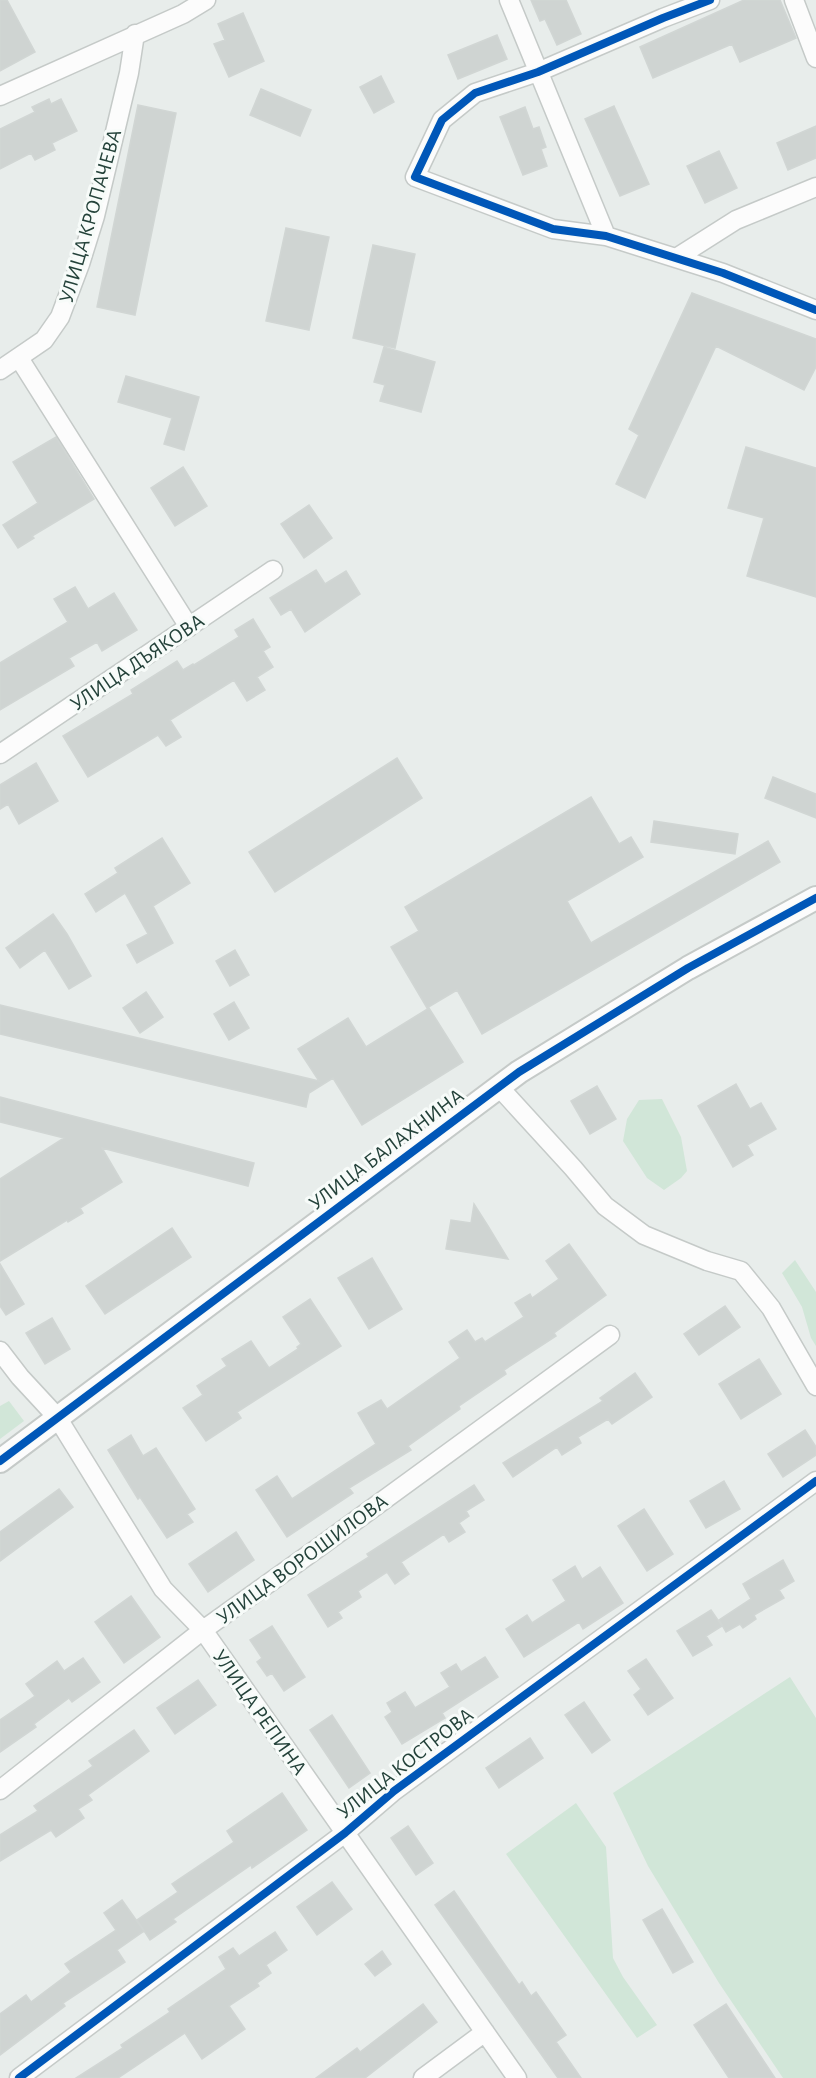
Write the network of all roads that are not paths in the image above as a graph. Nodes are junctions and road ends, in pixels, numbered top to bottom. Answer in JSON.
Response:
{"nodes":[{"id":1,"x":206,"y":0,"type":"edge"},
{"id":2,"x":509,"y":0,"type":"edge"},
{"id":3,"x":710,"y":0,"type":"edge"},
{"id":4,"x":794,"y":0,"type":"edge"},
{"id":5,"x":135,"y":34,"type":"junction"},
{"id":6,"x":816,"y":58,"type":"edge"},
{"id":7,"x":538,"y":72,"type":"junction"},
{"id":8,"x":0,"y":96,"type":"edge"},
{"id":9,"x":816,"y":187,"type":"edge"},
{"id":10,"x":606,"y":236,"type":"junction"},
{"id":11,"x":676,"y":258,"type":"junction"},
{"id":12,"x":816,"y":310,"type":"edge"},
{"id":13,"x":19,"y":358,"type":"junction"},
{"id":14,"x":0,"y":370,"type":"edge"},
{"id":15,"x":273,"y":570,"type":"dead end"},
{"id":16,"x":189,"y":627,"type":"junction"},
{"id":17,"x":0,"y":754,"type":"edge"},
{"id":18,"x":816,"y":898,"type":"edge"},
{"id":19,"x":499,"y":1087,"type":"junction"},
{"id":20,"x":610,"y":1335,"type":"dead end"},
{"id":21,"x":0,"y":1351,"type":"edge"},
{"id":22,"x":816,"y":1386,"type":"edge"},
{"id":23,"x":57,"y":1417,"type":"junction"},
{"id":24,"x":0,"y":1461,"type":"edge"},
{"id":25,"x":816,"y":1481,"type":"edge"},
{"id":26,"x":203,"y":1630,"type":"junction"},
{"id":27,"x":0,"y":1790,"type":"edge"},
{"id":28,"x":345,"y":1833,"type":"junction"},
{"id":29,"x":485,"y":2032,"type":"junction"},
{"id":30,"x":19,"y":2078,"type":"edge"},
{"id":31,"x":423,"y":2078,"type":"edge"},
{"id":32,"x":517,"y":2078,"type":"edge"}],
"edges":[{"from":1,"to":5,"type":"street"},
{"from":2,"to":7,"type":"street"},
{"from":3,"to":7,"type":"street"},
{"from":4,"to":6,"type":"street"},
{"from":5,"to":8,"type":"street"},
{"from":5,"to":13,"type":"street","name":"УЛИЦА КРОПАЧЕВА"},
{"from":7,"to":10,"type":"street"},
{"from":7,"to":10,"type":"street"},
{"from":9,"to":11,"type":"street"},
{"from":10,"to":11,"type":"street"},
{"from":11,"to":12,"type":"street"},
{"from":13,"to":14,"type":"street","name":"УЛИЦА КРОПАЧЕВА"},
{"from":13,"to":16,"type":"street"},
{"from":15,"to":16,"type":"street","name":"УЛИЦА ДЪЯКОВА"},
{"from":16,"to":17,"type":"street","name":"УЛИЦА ДЪЯКОВА"},
{"from":18,"to":19,"type":"street","name":"УЛИЦА БАЛАХНИНА"},
{"from":19,"to":22,"type":"street"},
{"from":19,"to":23,"type":"street","name":"УЛИЦА БАЛАХНИНА"},
{"from":20,"to":26,"type":"street","name":"УЛИЦА ВОРОШИЛОВА"},
{"from":21,"to":23,"type":"street","name":"УЛИЦА РЕПИНА"},
{"from":23,"to":24,"type":"street","name":"УЛИЦА БАЛАХНИНА"},
{"from":23,"to":26,"type":"street","name":"УЛИЦА РЕПИНА"},
{"from":25,"to":28,"type":"street","name":"УЛИЦА КОСТРОВА"},
{"from":26,"to":27,"type":"street","name":"УЛИЦА ВОРОШИЛОВА"},
{"from":26,"to":28,"type":"street","name":"УЛИЦА РЕПИНА"},
{"from":28,"to":29,"type":"street","name":"УЛИЦА РЕПИНА"},
{"from":28,"to":30,"type":"street","name":"УЛИЦА КОСТРОВА"},
{"from":29,"to":31,"type":"street"},
{"from":29,"to":32,"type":"street","name":"УЛИЦА РЕПИНА"}]}
